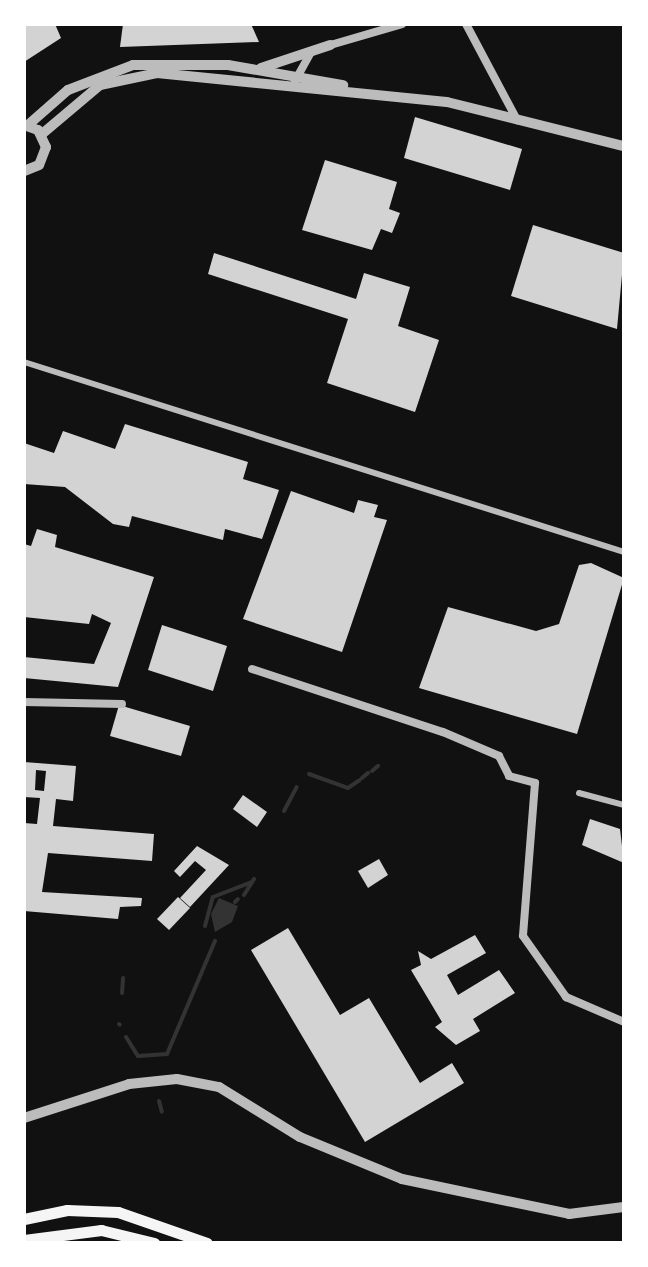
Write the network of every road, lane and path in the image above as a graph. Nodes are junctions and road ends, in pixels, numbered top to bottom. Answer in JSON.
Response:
{"nodes":[{"id":1,"x":402,"y":24,"type":"edge"},
{"id":2,"x":466,"y":24,"type":"edge"},
{"id":3,"x":330,"y":45,"type":"junction"},
{"id":4,"x":258,"y":69,"type":"junction"},
{"id":5,"x":297,"y":73,"type":"junction"},
{"id":6,"x":294,"y":85,"type":"junction"},
{"id":7,"x":368,"y":92,"type":"junction"},
{"id":8,"x":517,"y":121,"type":"junction"},
{"id":9,"x":26,"y":125,"type":"edge"},
{"id":10,"x":42,"y":134,"type":"junction"},
{"id":11,"x":624,"y":146,"type":"edge"},
{"id":12,"x":24,"y":171,"type":"edge"},
{"id":13,"x":24,"y":362,"type":"edge"},
{"id":14,"x":624,"y":552,"type":"edge"},
{"id":15,"x":252,"y":669,"type":"dead end"},
{"id":16,"x":24,"y":702,"type":"edge"},
{"id":17,"x":122,"y":704,"type":"dead end"},
{"id":18,"x":579,"y":793,"type":"dead end"},
{"id":19,"x":624,"y":805,"type":"edge"},
{"id":20,"x":624,"y":1022,"type":"edge"},
{"id":21,"x":24,"y":1118,"type":"edge"},
{"id":22,"x":624,"y":1207,"type":"edge"},
{"id":23,"x":24,"y":1219,"type":"edge"},
{"id":24,"x":24,"y":1240,"type":"edge"},
{"id":25,"x":154,"y":1243,"type":"edge"},
{"id":26,"x":207,"y":1243,"type":"edge"}],
"edges":[{"from":1,"to":3,"type":"street"},
{"from":2,"to":8,"type":"street"},
{"from":3,"to":4,"type":"street"},
{"from":3,"to":5,"type":"street"},
{"from":4,"to":5,"type":"street"},
{"from":4,"to":9,"type":"street"},
{"from":5,"to":6,"type":"street"},
{"from":5,"to":7,"type":"street"},
{"from":6,"to":7,"type":"street"},
{"from":6,"to":10,"type":"street"},
{"from":7,"to":8,"type":"street"},
{"from":8,"to":11,"type":"street"},
{"from":9,"to":10,"type":"street"},
{"from":10,"to":12,"type":"street"},
{"from":13,"to":14,"type":"street"},
{"from":15,"to":20,"type":"street"},
{"from":16,"to":17,"type":"street"},
{"from":18,"to":19,"type":"street"},
{"from":21,"to":22,"type":"street"},
{"from":23,"to":26,"type":"main road"},
{"from":24,"to":25,"type":"main road"}]}
